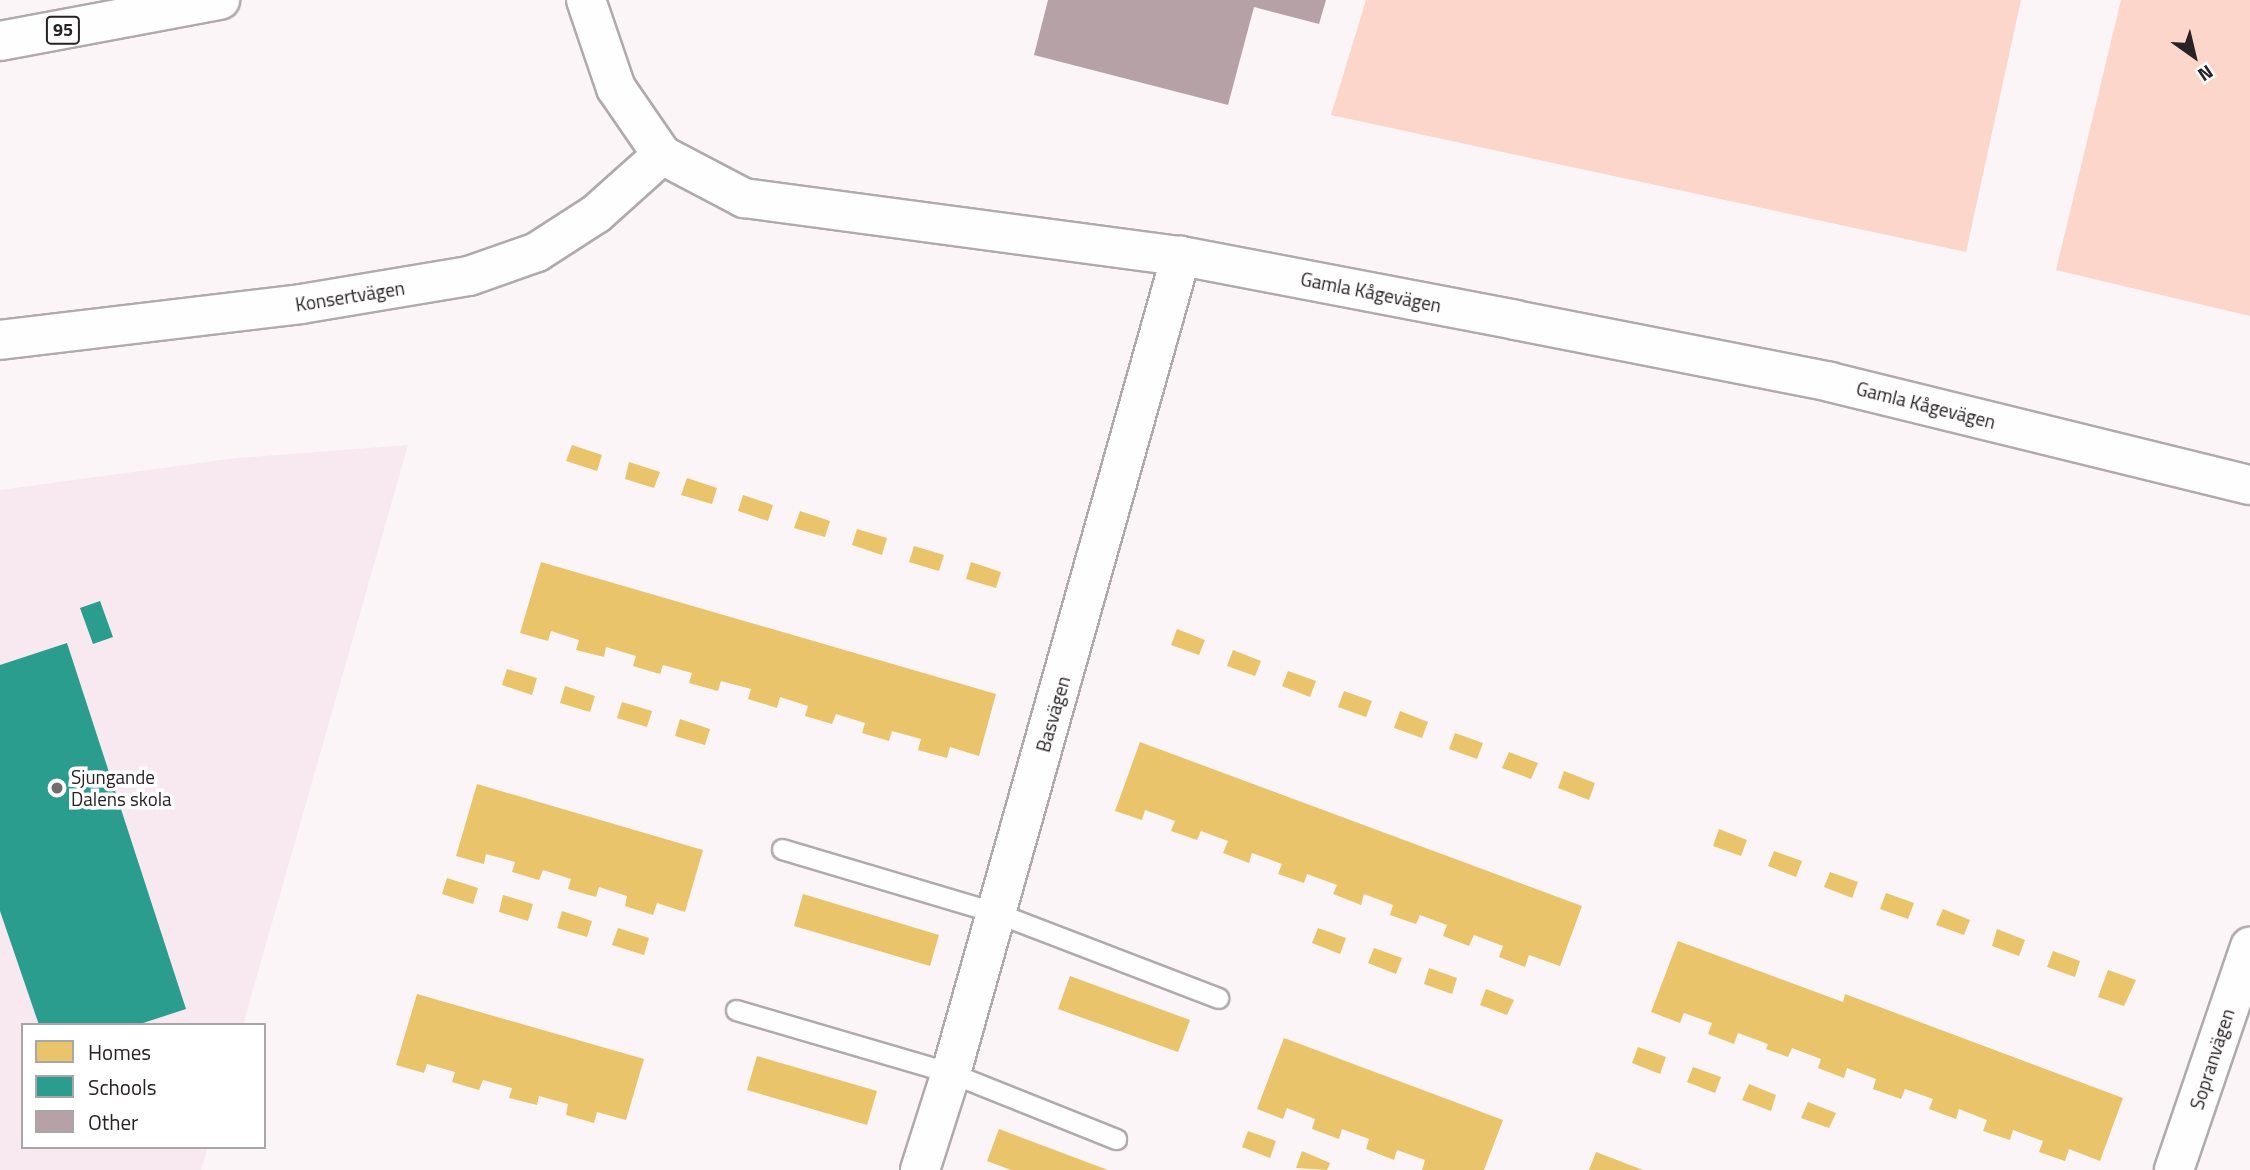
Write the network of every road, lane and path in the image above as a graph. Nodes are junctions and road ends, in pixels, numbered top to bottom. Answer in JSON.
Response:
{"nodes":[{"id":1,"x":220,"y":0,"type":"edge"},
{"id":2,"x":586,"y":0,"type":"edge"},
{"id":3,"x":0,"y":41,"type":"edge"},
{"id":4,"x":663,"y":155,"type":"junction"},
{"id":5,"x":1181,"y":256,"type":"junction"},
{"id":6,"x":0,"y":340,"type":"edge"},
{"id":7,"x":2250,"y":485,"type":"edge"},
{"id":8,"x":782,"y":849,"type":"dead end"},
{"id":9,"x":997,"y":913,"type":"junction"},
{"id":10,"x":2250,"y":947,"type":"edge"},
{"id":11,"x":1218,"y":998,"type":"dead end"},
{"id":12,"x":736,"y":1010,"type":"dead end"},
{"id":13,"x":951,"y":1073,"type":"junction"},
{"id":14,"x":1115,"y":1139,"type":"dead end"},
{"id":15,"x":920,"y":1170,"type":"edge"},
{"id":16,"x":2174,"y":1170,"type":"edge"}],
"edges":[{"from":1,"to":3,"type":"street","number":"95"},
{"from":2,"to":4,"type":"street","name":"Gamla Kågevägen"},
{"from":4,"to":5,"type":"street","name":"Gamla Kågevägen"},
{"from":4,"to":6,"type":"street","name":"Konsertvägen"},
{"from":5,"to":7,"type":"street","name":"Gamla Kågevägen"},
{"from":5,"to":9,"type":"street","name":"Basvägen"},
{"from":8,"to":9,"type":"lane"},
{"from":9,"to":11,"type":"lane"},
{"from":9,"to":13,"type":"street","name":"Basvägen"},
{"from":10,"to":16,"type":"street","name":"Sopranvägen"},
{"from":12,"to":13,"type":"lane"},
{"from":13,"to":14,"type":"lane"},
{"from":13,"to":15,"type":"street","name":"Basvägen"}]}
